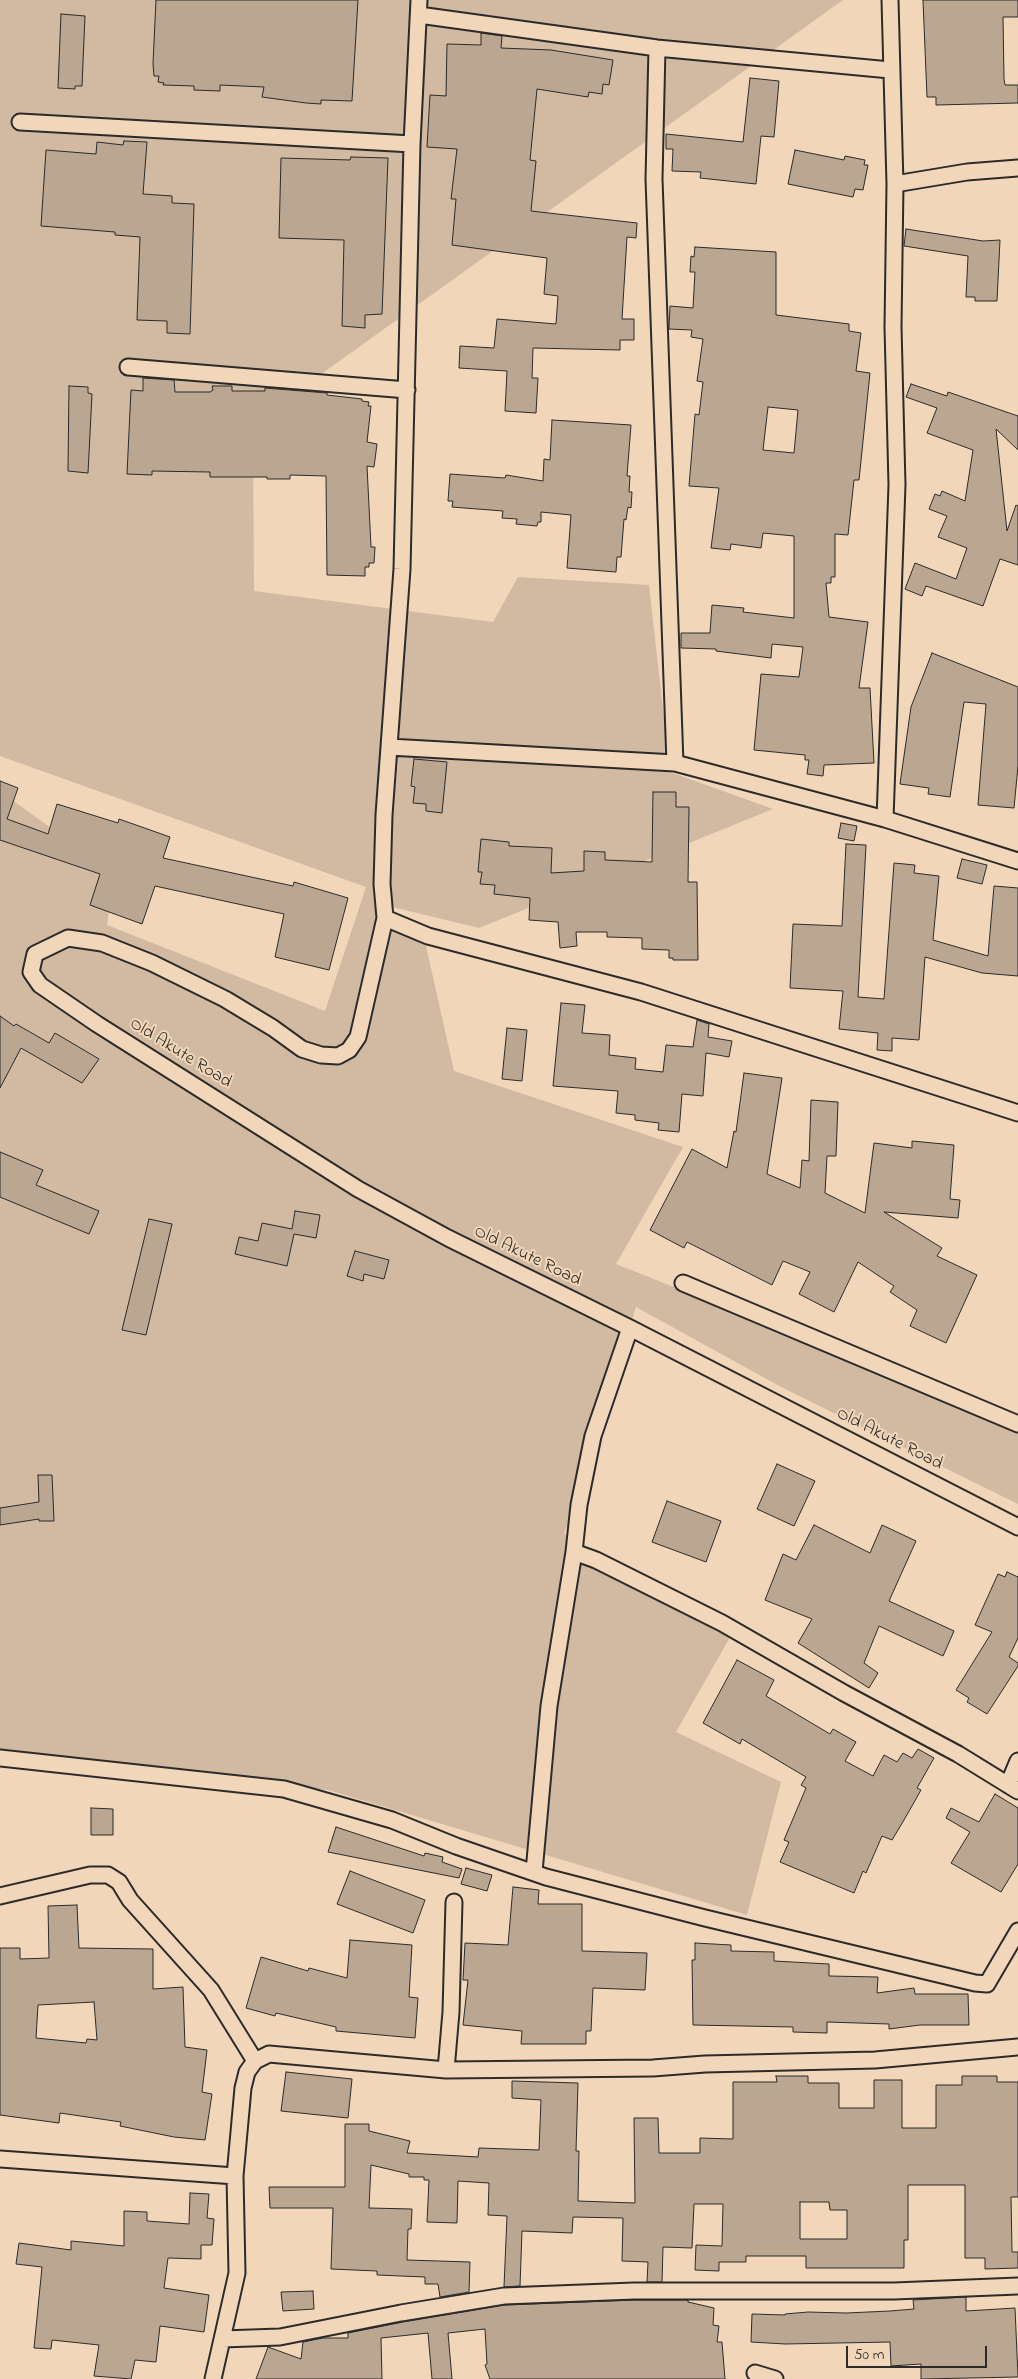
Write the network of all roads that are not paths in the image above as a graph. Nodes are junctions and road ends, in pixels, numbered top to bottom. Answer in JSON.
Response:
{"nodes":[{"id":1,"x":890,"y":0,"type":"edge"},
{"id":2,"x":418,"y":8,"type":"edge"},
{"id":3,"x":656,"y":48,"type":"junction"},
{"id":4,"x":890,"y":70,"type":"junction"},
{"id":5,"x":20,"y":122,"type":"dead end"},
{"id":6,"x":412,"y":144,"type":"junction"},
{"id":7,"x":1018,"y":168,"type":"edge"},
{"id":8,"x":895,"y":184,"type":"junction"},
{"id":9,"x":128,"y":367,"type":"dead end"},
{"id":10,"x":407,"y":390,"type":"junction"},
{"id":11,"x":389,"y":747,"type":"junction"},
{"id":12,"x":675,"y":763,"type":"junction"},
{"id":13,"x":885,"y":819,"type":"junction"},
{"id":14,"x":1018,"y":861,"type":"edge"},
{"id":15,"x":385,"y":918,"type":"junction"},
{"id":16,"x":1018,"y":1113,"type":"edge"},
{"id":17,"x":682,"y":1283,"type":"dead end"},
{"id":18,"x":630,"y":1328,"type":"junction"},
{"id":19,"x":1018,"y":1424,"type":"edge"},
{"id":20,"x":1018,"y":1527,"type":"edge"},
{"id":21,"x":574,"y":1552,"type":"junction"},
{"id":22,"x":0,"y":1758,"type":"edge"},
{"id":23,"x":1018,"y":1762,"type":"edge"},
{"id":24,"x":1013,"y":1788,"type":"edge"},
{"id":25,"x":534,"y":1872,"type":"junction"},
{"id":26,"x":0,"y":1896,"type":"edge"},
{"id":27,"x":454,"y":1902,"type":"dead end"},
{"id":28,"x":1018,"y":1931,"type":"edge"},
{"id":29,"x":1018,"y":2046,"type":"edge"},
{"id":30,"x":255,"y":2061,"type":"junction"},
{"id":31,"x":446,"y":2070,"type":"junction"},
{"id":32,"x":0,"y":2158,"type":"edge"},
{"id":33,"x":235,"y":2176,"type":"junction"},
{"id":34,"x":1018,"y":2286,"type":"edge"},
{"id":35,"x":222,"y":2339,"type":"junction"},
{"id":36,"x":755,"y":2373,"type":"dead end"},
{"id":37,"x":213,"y":2379,"type":"edge"},
{"id":38,"x":775,"y":2379,"type":"edge"}],
"edges":[{"from":1,"to":4,"type":"street"},
{"from":2,"to":3,"type":"street"},
{"from":2,"to":6,"type":"street"},
{"from":3,"to":4,"type":"street"},
{"from":3,"to":12,"type":"street"},
{"from":4,"to":8,"type":"street"},
{"from":5,"to":6,"type":"street"},
{"from":6,"to":10,"type":"street"},
{"from":7,"to":8,"type":"street"},
{"from":8,"to":13,"type":"street"},
{"from":9,"to":10,"type":"street"},
{"from":10,"to":11,"type":"street"},
{"from":11,"to":12,"type":"street"},
{"from":11,"to":15,"type":"street"},
{"from":12,"to":13,"type":"street"},
{"from":13,"to":14,"type":"street"},
{"from":15,"to":16,"type":"street"},
{"from":15,"to":18,"type":"street","name":"Old Akute Road"},
{"from":17,"to":19,"type":"street"},
{"from":18,"to":20,"type":"street","name":"Old Akute Road"},
{"from":18,"to":21,"type":"street"},
{"from":21,"to":24,"type":"street"},
{"from":21,"to":25,"type":"street"},
{"from":22,"to":25,"type":"street"},
{"from":23,"to":24,"type":"street"},
{"from":25,"to":28,"type":"street"},
{"from":26,"to":30,"type":"street"},
{"from":27,"to":31,"type":"street"},
{"from":29,"to":31,"type":"street"},
{"from":30,"to":31,"type":"street"},
{"from":30,"to":33,"type":"street"},
{"from":32,"to":33,"type":"street"},
{"from":33,"to":35,"type":"street"},
{"from":34,"to":35,"type":"street"},
{"from":35,"to":37,"type":"street"},
{"from":36,"to":38,"type":"street"}]}
